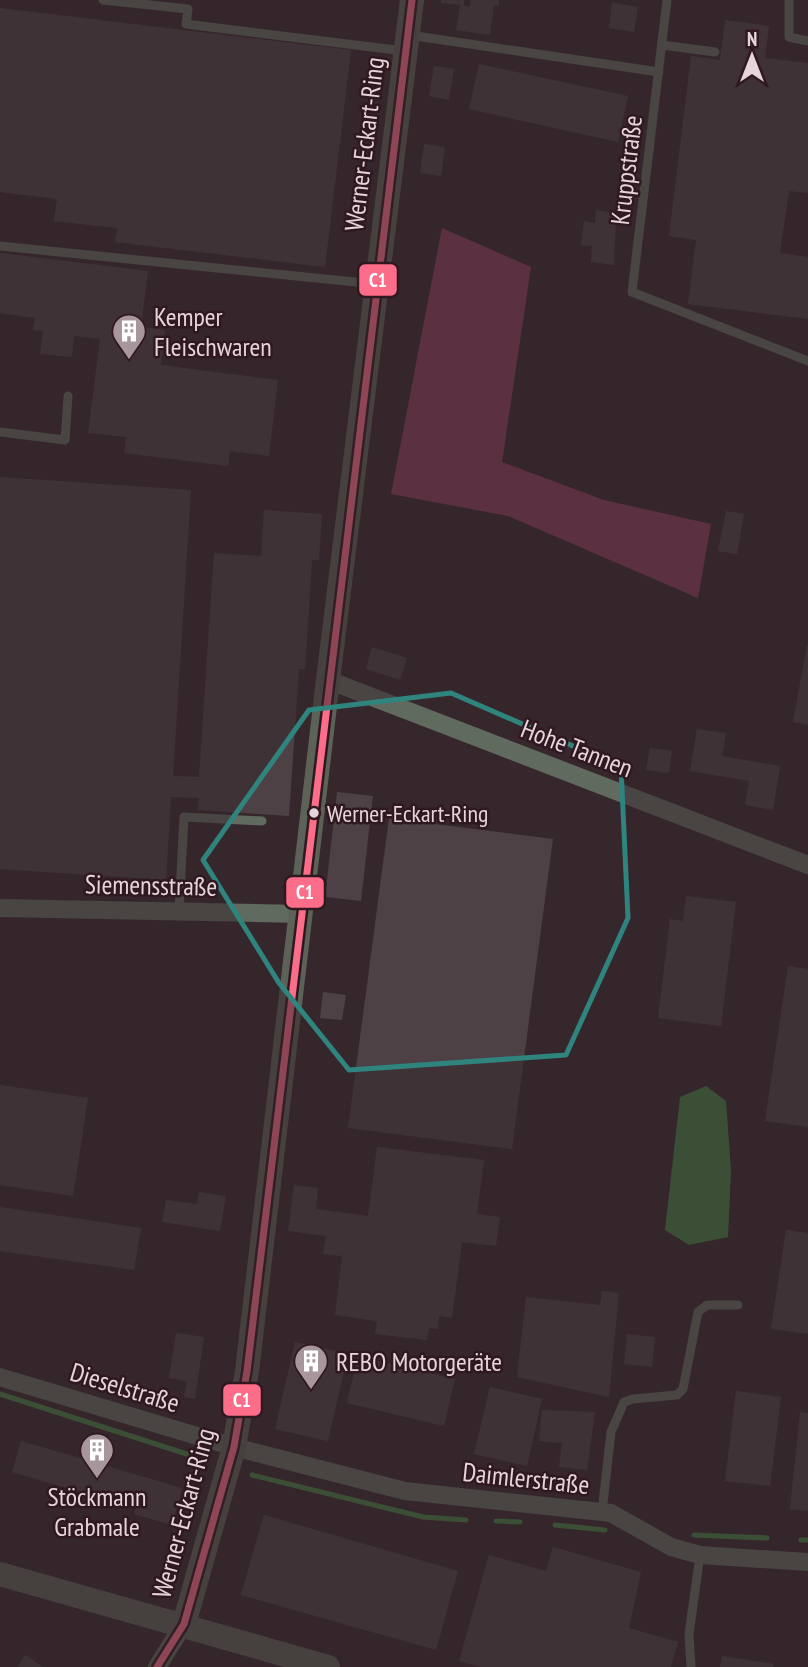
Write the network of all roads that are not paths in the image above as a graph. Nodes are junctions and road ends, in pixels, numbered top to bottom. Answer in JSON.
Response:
{"nodes":[{"id":1,"x":103,"y":0,"type":"edge"},
{"id":2,"x":412,"y":0,"type":"edge"},
{"id":3,"x":667,"y":0,"type":"edge"},
{"id":4,"x":789,"y":0,"type":"edge"},
{"id":5,"x":808,"y":41,"type":"edge"},
{"id":6,"x":406,"y":43,"type":"junction"},
{"id":7,"x":662,"y":45,"type":"junction"},
{"id":8,"x":715,"y":52,"type":"dead end"},
{"id":9,"x":659,"y":72,"type":"junction"},
{"id":10,"x":0,"y":246,"type":"edge"},
{"id":11,"x":377,"y":284,"type":"junction"},
{"id":12,"x":808,"y":361,"type":"edge"},
{"id":13,"x":68,"y":396,"type":"dead end"},
{"id":14,"x":0,"y":432,"type":"edge"},
{"id":15,"x":328,"y":680,"type":"junction"},
{"id":16,"x":262,"y":821,"type":"dead end"},
{"id":17,"x":808,"y":865,"type":"edge"},
{"id":18,"x":0,"y":908,"type":"edge"},
{"id":19,"x":179,"y":911,"type":"junction"},
{"id":20,"x":302,"y":914,"type":"junction"},
{"id":21,"x":738,"y":1305,"type":"dead end"},
{"id":22,"x":0,"y":1377,"type":"edge"},
{"id":23,"x":234,"y":1447,"type":"junction"},
{"id":24,"x":602,"y":1512,"type":"junction"},
{"id":25,"x":701,"y":1555,"type":"junction"},
{"id":26,"x":808,"y":1562,"type":"edge"},
{"id":27,"x":0,"y":1574,"type":"edge"},
{"id":28,"x":184,"y":1623,"type":"junction"},
{"id":29,"x":157,"y":1667,"type":"edge"},
{"id":30,"x":328,"y":1667,"type":"edge"},
{"id":31,"x":691,"y":1667,"type":"edge"}],
"edges":[{"from":1,"to":6,"type":"lane"},
{"from":2,"to":6,"type":"street","name":"Werner-Eckart-Ring"},
{"from":3,"to":7,"type":"lane","name":"Kruppstraße"},
{"from":4,"to":5,"type":"lane"},
{"from":6,"to":9,"type":"lane"},
{"from":6,"to":11,"type":"street","name":"Werner-Eckart-Ring"},
{"from":7,"to":8,"type":"lane"},
{"from":7,"to":9,"type":"lane","name":"Kruppstraße"},
{"from":9,"to":12,"type":"lane","name":"Kruppstraße"},
{"from":10,"to":11,"type":"lane"},
{"from":11,"to":15,"type":"street","name":"Werner-Eckart-Ring"},
{"from":13,"to":14,"type":"lane"},
{"from":15,"to":17,"type":"street","name":"Hohe Tannen"},
{"from":15,"to":20,"type":"street","name":"Werner-Eckart-Ring"},
{"from":16,"to":19,"type":"lane"},
{"from":18,"to":19,"type":"street","name":"Siemensstraße"},
{"from":19,"to":20,"type":"street","name":"Siemensstraße"},
{"from":20,"to":23,"type":"street","name":"Werner-Eckart-Ring"},
{"from":21,"to":24,"type":"lane"},
{"from":22,"to":23,"type":"street","name":"Dieselstraße"},
{"from":23,"to":24,"type":"street","name":"Daimlerstraße"},
{"from":23,"to":28,"type":"street","name":"Werner-Eckart-Ring"},
{"from":24,"to":25,"type":"street","name":"Daimlerstraße"},
{"from":25,"to":26,"type":"street","name":"Daimlerstraße"},
{"from":25,"to":31,"type":"lane"},
{"from":27,"to":28,"type":"street"},
{"from":28,"to":29,"type":"street"},
{"from":28,"to":30,"type":"street"}]}
